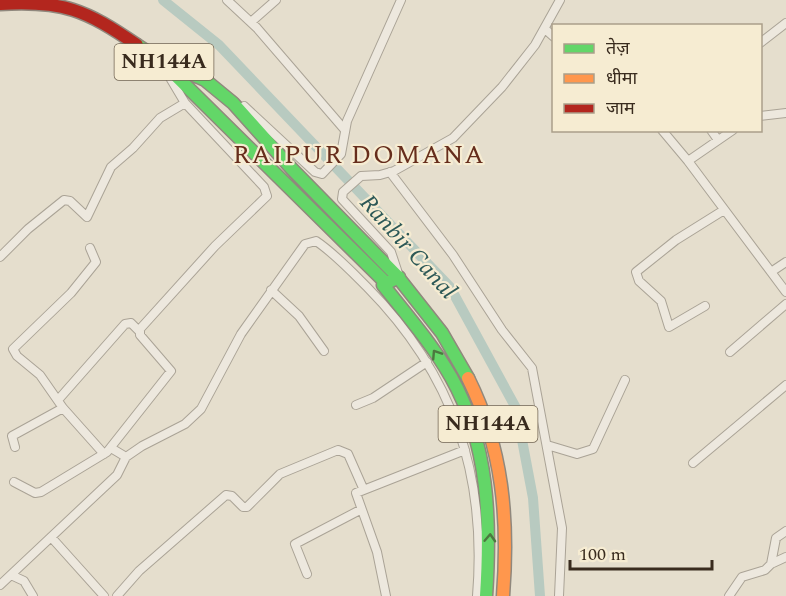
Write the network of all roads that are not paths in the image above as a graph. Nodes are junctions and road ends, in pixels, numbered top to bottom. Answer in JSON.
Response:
{"nodes":[{"id":1,"x":227,"y":0,"type":"edge"},
{"id":2,"x":276,"y":0,"type":"edge"},
{"id":3,"x":401,"y":0,"type":"edge"},
{"id":4,"x":560,"y":0,"type":"edge"},
{"id":5,"x":0,"y":4,"type":"edge"},
{"id":6,"x":250,"y":22,"type":"junction"},
{"id":7,"x":786,"y":23,"type":"edge"},
{"id":8,"x":545,"y":29,"type":"junction"},
{"id":9,"x":552,"y":35,"type":"edge"},
{"id":10,"x":762,"y":41,"type":"edge"},
{"id":11,"x":159,"y":59,"type":"junction"},
{"id":12,"x":229,"y":99,"type":"junction"},
{"id":13,"x":185,"y":103,"type":"junction"},
{"id":14,"x":786,"y":113,"type":"edge"},
{"id":15,"x":762,"y":116,"type":"edge"},
{"id":16,"x":344,"y":129,"type":"junction"},
{"id":17,"x":664,"y":132,"type":"edge"},
{"id":18,"x":712,"y":132,"type":"edge"},
{"id":19,"x":730,"y":132,"type":"edge"},
{"id":20,"x":718,"y":140,"type":"junction"},
{"id":21,"x":688,"y":161,"type":"junction"},
{"id":22,"x":390,"y":172,"type":"junction"},
{"id":23,"x":724,"y":210,"type":"junction"},
{"id":24,"x":90,"y":248,"type":"dead end"},
{"id":25,"x":0,"y":258,"type":"edge"},
{"id":26,"x":786,"y":262,"type":"edge"},
{"id":27,"x":771,"y":272,"type":"junction"},
{"id":28,"x":399,"y":276,"type":"junction"},
{"id":29,"x":386,"y":283,"type":"junction"},
{"id":30,"x":271,"y":290,"type":"junction"},
{"id":31,"x":786,"y":292,"type":"edge"},
{"id":32,"x":786,"y":304,"type":"edge"},
{"id":33,"x":705,"y":306,"type":"dead end"},
{"id":34,"x":139,"y":331,"type":"junction"},
{"id":35,"x":324,"y":351,"type":"dead end"},
{"id":36,"x":730,"y":352,"type":"dead end"},
{"id":37,"x":427,"y":362,"type":"junction"},
{"id":38,"x":625,"y":380,"type":"dead end"},
{"id":39,"x":786,"y":385,"type":"edge"},
{"id":40,"x":61,"y":404,"type":"junction"},
{"id":41,"x":356,"y":405,"type":"dead end"},
{"id":42,"x":547,"y":445,"type":"junction"},
{"id":43,"x":15,"y":447,"type":"dead end"},
{"id":44,"x":111,"y":448,"type":"junction"},
{"id":45,"x":465,"y":450,"type":"junction"},
{"id":46,"x":104,"y":454,"type":"junction"},
{"id":47,"x":126,"y":457,"type":"junction"},
{"id":48,"x":693,"y":463,"type":"dead end"},
{"id":49,"x":14,"y":482,"type":"dead end"},
{"id":50,"x":363,"y":488,"type":"junction"},
{"id":51,"x":360,"y":510,"type":"junction"},
{"id":52,"x":786,"y":531,"type":"edge"},
{"id":53,"x":51,"y":537,"type":"junction"},
{"id":54,"x":786,"y":557,"type":"edge"},
{"id":55,"x":773,"y":563,"type":"junction"},
{"id":56,"x":11,"y":574,"type":"junction"},
{"id":57,"x":307,"y":574,"type":"dead end"},
{"id":58,"x":0,"y":585,"type":"edge"},
{"id":59,"x":33,"y":596,"type":"edge"},
{"id":60,"x":104,"y":596,"type":"edge"},
{"id":61,"x":117,"y":596,"type":"edge"},
{"id":62,"x":386,"y":596,"type":"edge"},
{"id":63,"x":477,"y":596,"type":"edge"},
{"id":64,"x":486,"y":596,"type":"edge"},
{"id":65,"x":503,"y":596,"type":"edge"},
{"id":66,"x":559,"y":596,"type":"edge"},
{"id":67,"x":729,"y":596,"type":"edge"}],
"edges":[{"from":1,"to":6,"type":"street"},
{"from":2,"to":6,"type":"street"},
{"from":3,"to":16,"type":"street"},
{"from":4,"to":8,"type":"street"},
{"from":5,"to":11,"type":"main road","number":"NH144A"},
{"from":6,"to":16,"type":"street"},
{"from":7,"to":10,"type":"street"},
{"from":8,"to":9,"type":"street"},
{"from":8,"to":22,"type":"street"},
{"from":11,"to":12,"type":"main road","number":"NH144A"},
{"from":11,"to":13,"type":"street"},
{"from":11,"to":29,"type":"main road"},
{"from":12,"to":16,"type":"street"},
{"from":12,"to":28,"type":"main road","number":"NH144A"},
{"from":13,"to":25,"type":"street"},
{"from":13,"to":34,"type":"street"},
{"from":14,"to":15,"type":"street"},
{"from":17,"to":21,"type":"street"},
{"from":18,"to":20,"type":"street"},
{"from":19,"to":20,"type":"street"},
{"from":20,"to":21,"type":"street"},
{"from":21,"to":23,"type":"street"},
{"from":22,"to":28,"type":"street"},
{"from":22,"to":42,"type":"street"},
{"from":23,"to":27,"type":"street"},
{"from":23,"to":33,"type":"street"},
{"from":24,"to":40,"type":"street"},
{"from":26,"to":27,"type":"street"},
{"from":27,"to":31,"type":"street"},
{"from":28,"to":29,"type":"main road"},
{"from":28,"to":65,"type":"main road","number":"NH144A"},
{"from":64,"to":29,"type":"main road","number":"NH144A","one_way":true},
{"from":30,"to":35,"type":"street"},
{"from":30,"to":37,"type":"street"},
{"from":30,"to":47,"type":"street"},
{"from":32,"to":36,"type":"street"},
{"from":34,"to":40,"type":"street"},
{"from":34,"to":44,"type":"street"},
{"from":37,"to":41,"type":"street"},
{"from":37,"to":45,"type":"street"},
{"from":38,"to":42,"type":"street"},
{"from":39,"to":48,"type":"street"},
{"from":40,"to":43,"type":"street"},
{"from":40,"to":46,"type":"street"},
{"from":42,"to":66,"type":"street"},
{"from":44,"to":46,"type":"street"},
{"from":44,"to":47,"type":"street"},
{"from":45,"to":50,"type":"street"},
{"from":45,"to":63,"type":"street"},
{"from":46,"to":49,"type":"street"},
{"from":47,"to":53,"type":"street"},
{"from":50,"to":51,"type":"street"},
{"from":50,"to":61,"type":"street"},
{"from":51,"to":57,"type":"street"},
{"from":51,"to":62,"type":"street"},
{"from":52,"to":55,"type":"street"},
{"from":53,"to":56,"type":"street"},
{"from":53,"to":60,"type":"street"},
{"from":54,"to":55,"type":"street"},
{"from":55,"to":67,"type":"street"},
{"from":56,"to":58,"type":"street"},
{"from":56,"to":59,"type":"street"}]}
